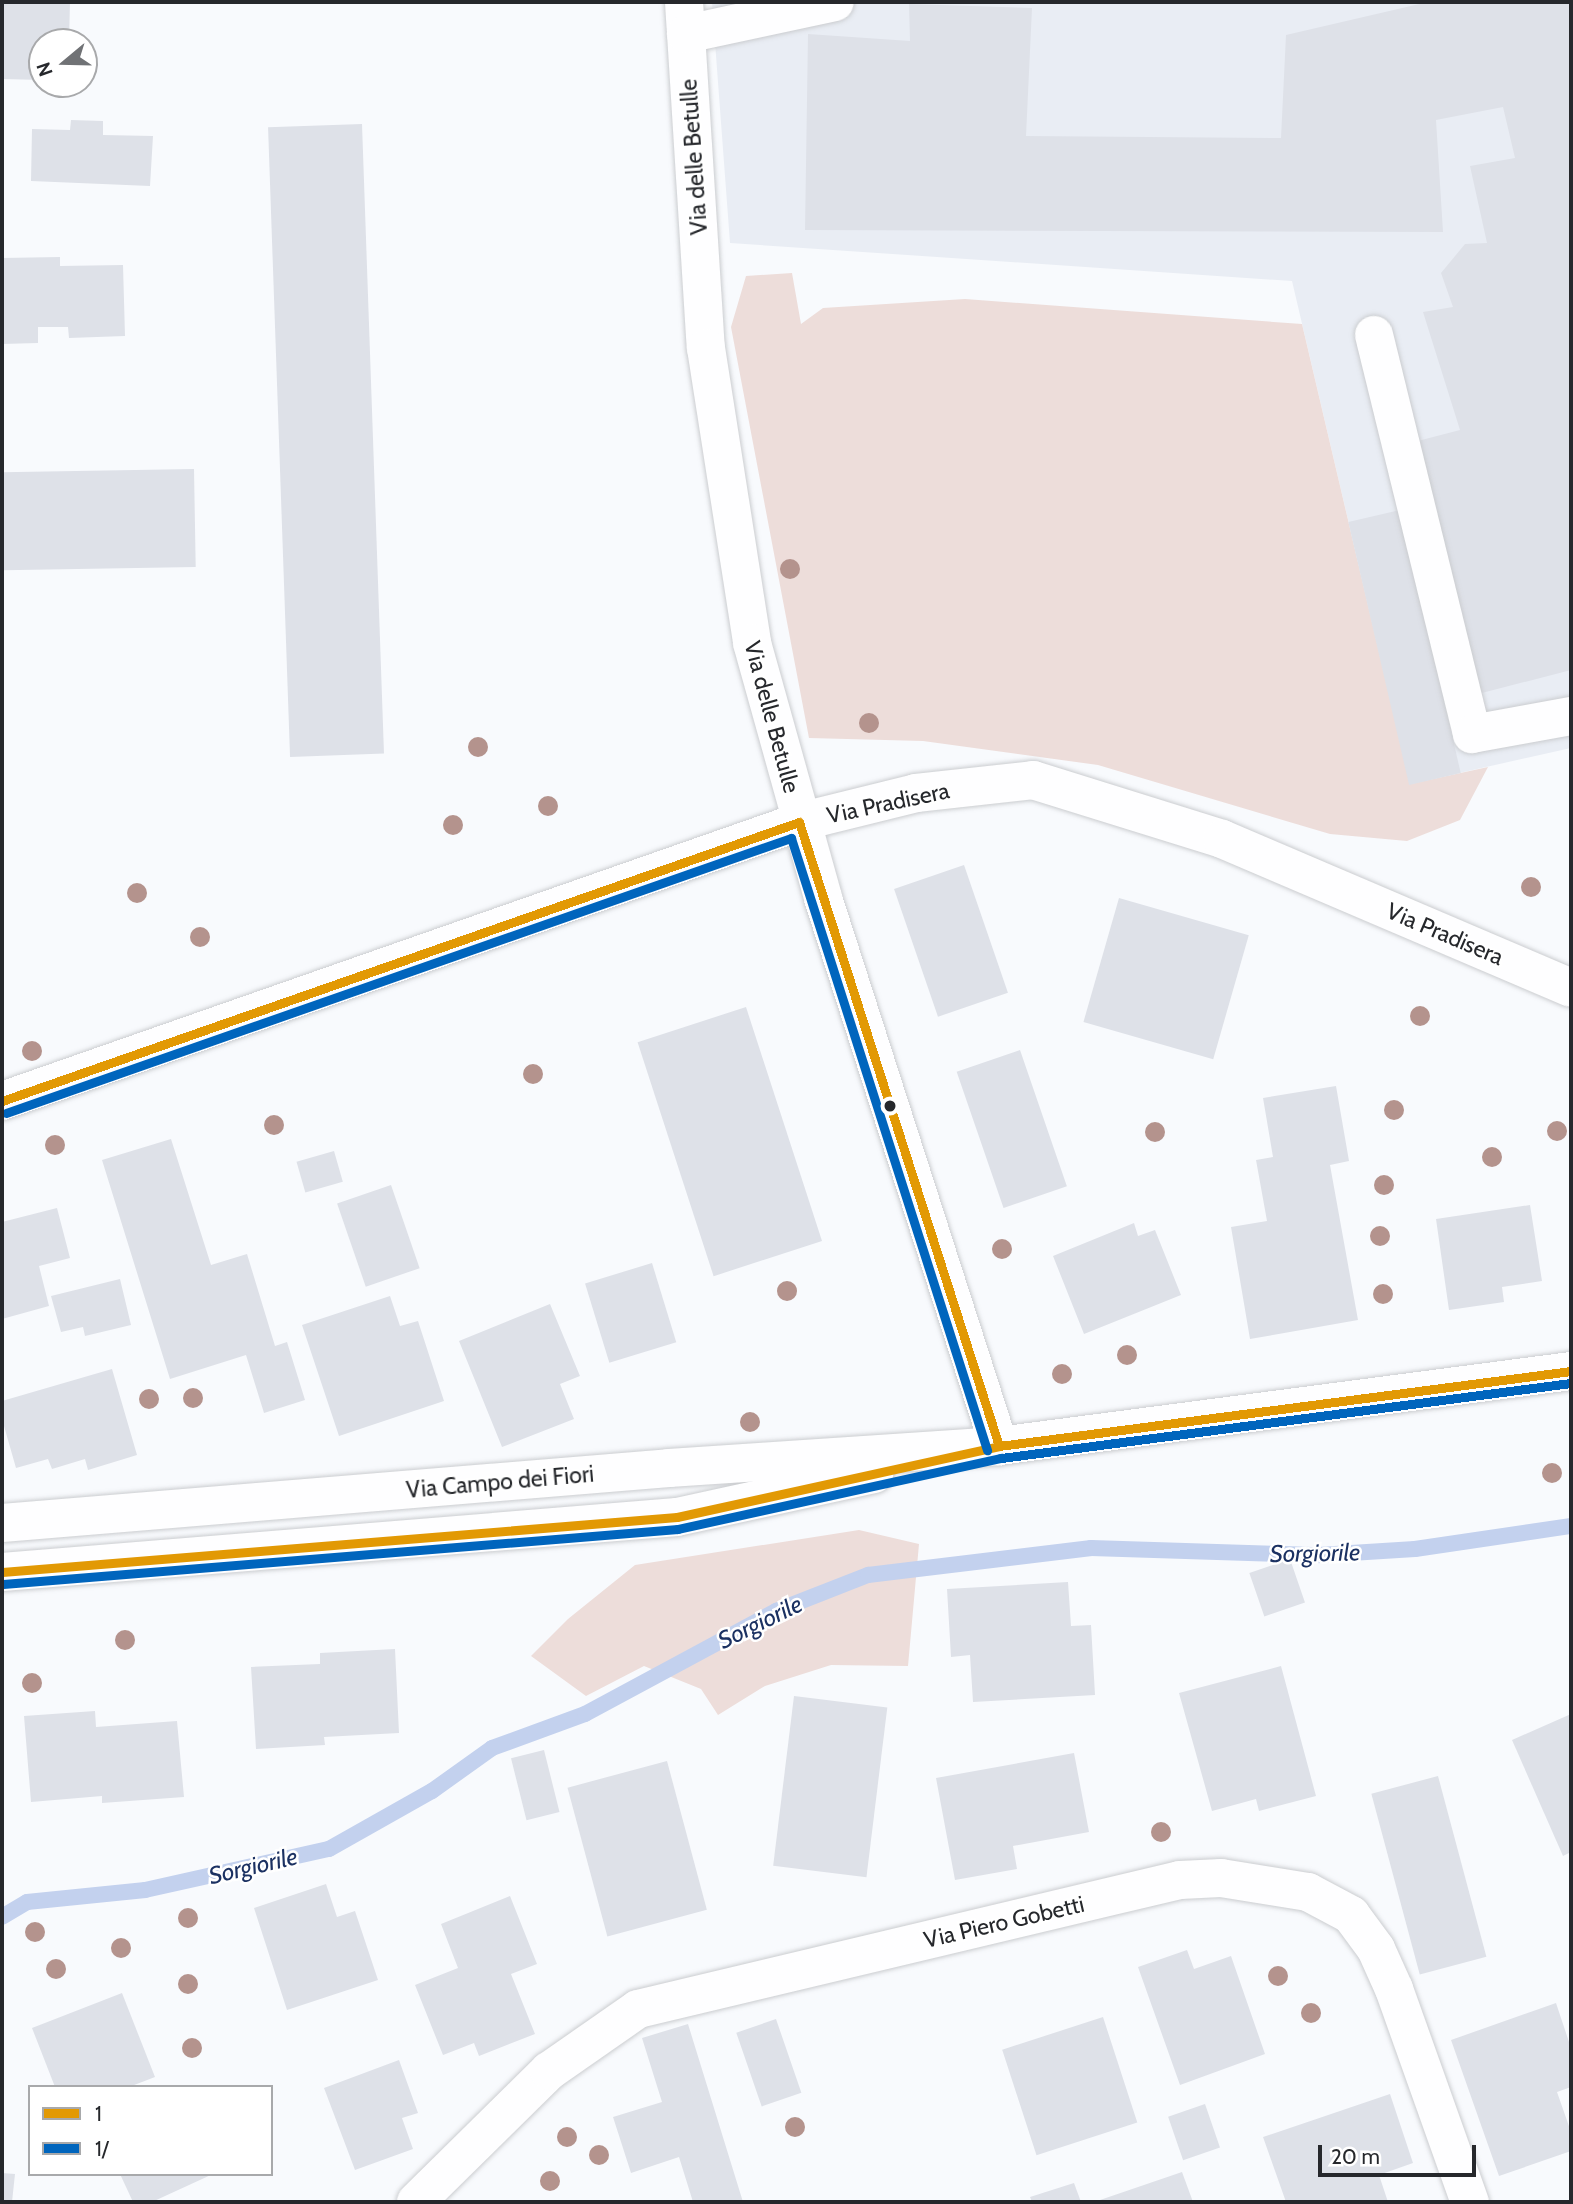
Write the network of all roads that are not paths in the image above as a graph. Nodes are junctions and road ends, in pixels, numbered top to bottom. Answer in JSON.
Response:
{"nodes":[{"id":1,"x":835,"y":2,"type":"edge"},
{"id":2,"x":685,"y":18,"type":"edge"},
{"id":3,"x":1374,"y":335,"type":"dead end"},
{"id":4,"x":1571,"y":716,"type":"edge"},
{"id":5,"x":799,"y":822,"type":"junction"},
{"id":6,"x":1571,"y":988,"type":"edge"},
{"id":7,"x":2,"y":1101,"type":"edge"},
{"id":8,"x":1571,"y":1371,"type":"edge"},
{"id":9,"x":999,"y":1446,"type":"junction"},
{"id":10,"x":2,"y":1523,"type":"edge"},
{"id":11,"x":2,"y":1572,"type":"edge"},
{"id":12,"x":416,"y":2202,"type":"edge"},
{"id":13,"x":1470,"y":2202,"type":"edge"}],
"edges":[{"from":1,"to":2,"type":"street"},
{"from":2,"to":5,"type":"street","name":"Via delle Betulle"},
{"from":3,"to":4,"type":"street"},
{"from":5,"to":6,"type":"street","name":"Via Pradisera"},
{"from":5,"to":7,"type":"street","name":"Via Pradisera"},
{"from":5,"to":9,"type":"street","name":"Via delle Betulle"},
{"from":8,"to":9,"type":"street","name":"Via Campo dei Fiori"},
{"from":9,"to":10,"type":"street","name":"Via Campo dei Fiori"},
{"from":9,"to":11,"type":"street","name":"Via Campo dei Fiori"},
{"from":12,"to":13,"type":"street","name":"Via Piero Gobetti"}]}
